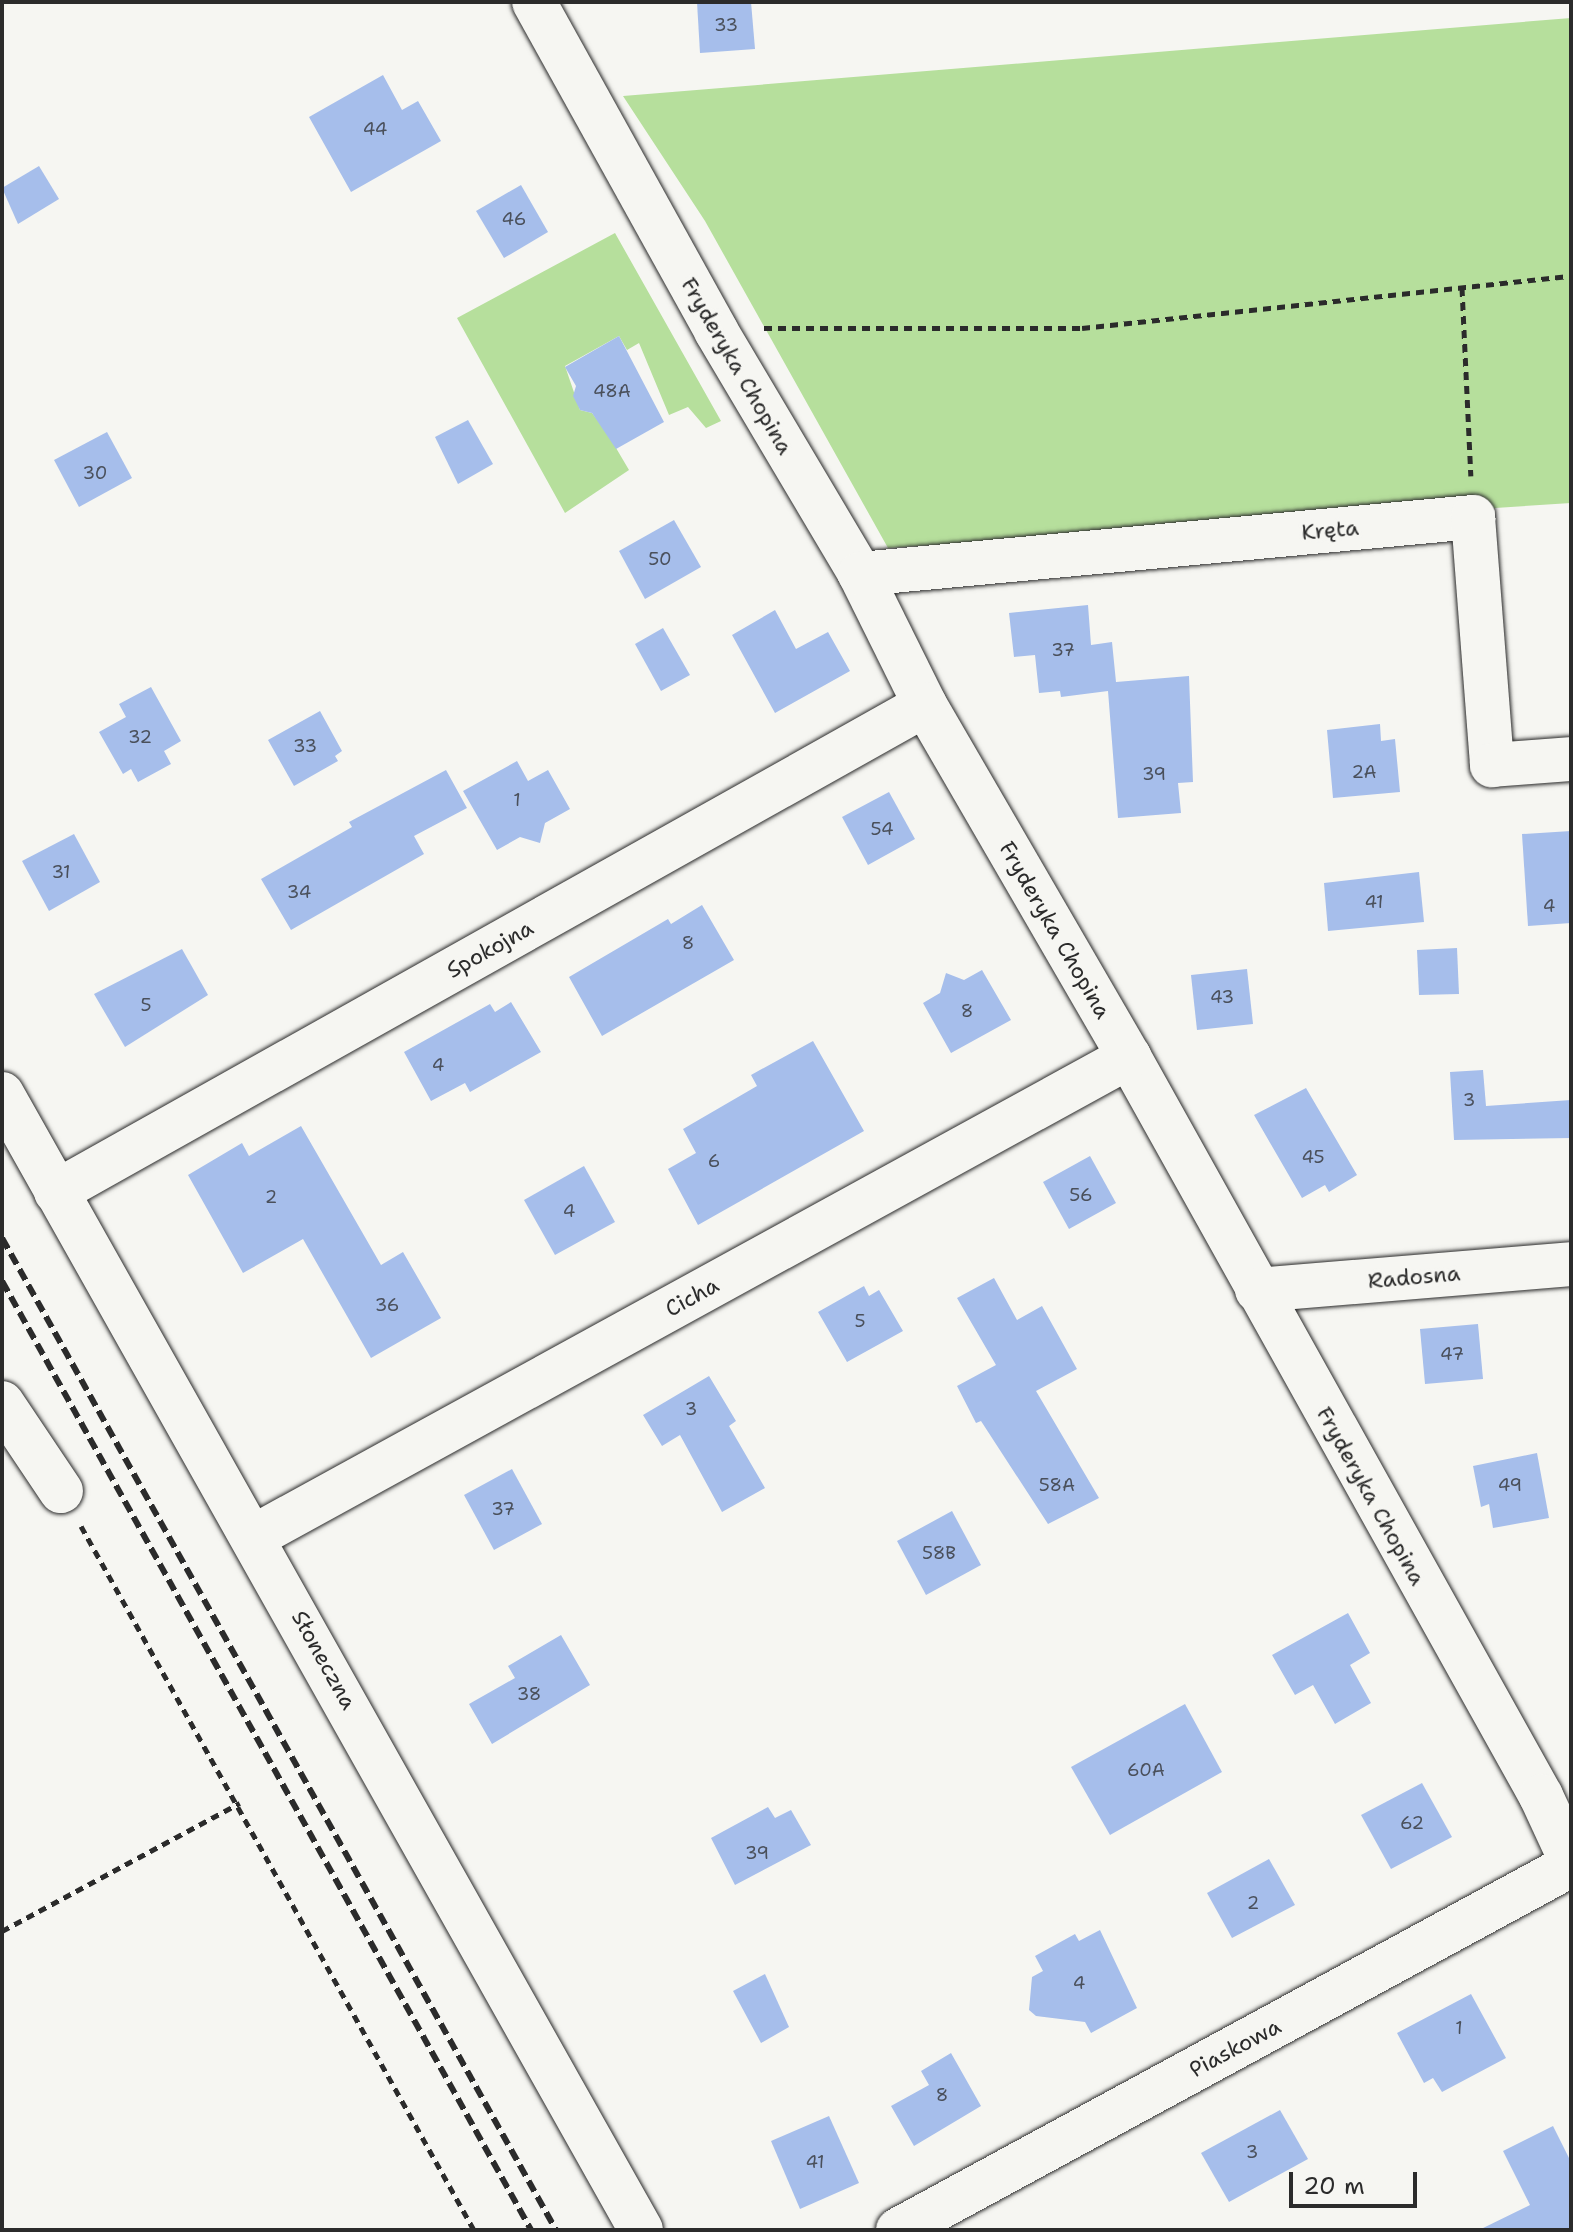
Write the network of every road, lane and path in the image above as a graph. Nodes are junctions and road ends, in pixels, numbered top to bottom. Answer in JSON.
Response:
{"nodes":[{"id":1,"x":534,"y":2,"type":"edge"},
{"id":2,"x":1571,"y":276,"type":"edge"},
{"id":3,"x":1462,"y":288,"type":"junction"},
{"id":4,"x":716,"y":331,"type":"junction"},
{"id":5,"x":1473,"y":517,"type":"junction"},
{"id":6,"x":860,"y":574,"type":"junction"},
{"id":7,"x":925,"y":705,"type":"junction"},
{"id":8,"x":1571,"y":759,"type":"edge"},
{"id":9,"x":1129,"y":1057,"type":"junction"},
{"id":10,"x":2,"y":1094,"type":"edge"},
{"id":11,"x":56,"y":1192,"type":"junction"},
{"id":12,"x":1571,"y":1264,"type":"edge"},
{"id":13,"x":1257,"y":1290,"type":"junction"},
{"id":14,"x":2,"y":1403,"type":"edge"},
{"id":15,"x":61,"y":1491,"type":"joint"},
{"id":16,"x":255,"y":1536,"type":"junction"},
{"id":17,"x":240,"y":1803,"type":"junction"},
{"id":18,"x":1571,"y":1863,"type":"edge"},
{"id":19,"x":2,"y":1931,"type":"edge"},
{"id":20,"x":474,"y":2230,"type":"edge"},
{"id":21,"x":641,"y":2230,"type":"edge"},
{"id":22,"x":898,"y":2230,"type":"edge"}],
"edges":[{"from":1,"to":4,"type":"street","name":"Fryderyka Chopina"},
{"from":2,"to":3,"type":"path"},
{"from":3,"to":4,"type":"path"},
{"from":3,"to":5,"type":"path"},
{"from":4,"to":6,"type":"street","name":"Fryderyka Chopina"},
{"from":5,"to":6,"type":"street","name":"Kręta"},
{"from":5,"to":8,"type":"street"},
{"from":6,"to":7,"type":"street","name":"Fryderyka Chopina"},
{"from":7,"to":9,"type":"street","name":"Fryderyka Chopina"},
{"from":7,"to":11,"type":"street","name":"Spokojna"},
{"from":9,"to":13,"type":"street","name":"Fryderyka Chopina"},
{"from":9,"to":16,"type":"street","name":"Cicha"},
{"from":10,"to":11,"type":"street","name":"Słoneczna"},
{"from":11,"to":16,"type":"street","name":"Słoneczna"},
{"from":12,"to":13,"type":"street","name":"Radosna"},
{"from":13,"to":18,"type":"street","name":"Fryderyka Chopina"},
{"from":14,"to":15,"type":"street"},
{"from":15,"to":17,"type":"path"},
{"from":16,"to":21,"type":"street","name":"Słoneczna"},
{"from":17,"to":19,"type":"path"},
{"from":17,"to":20,"type":"path"},
{"from":18,"to":22,"type":"street","name":"Piaskowa"}]}
